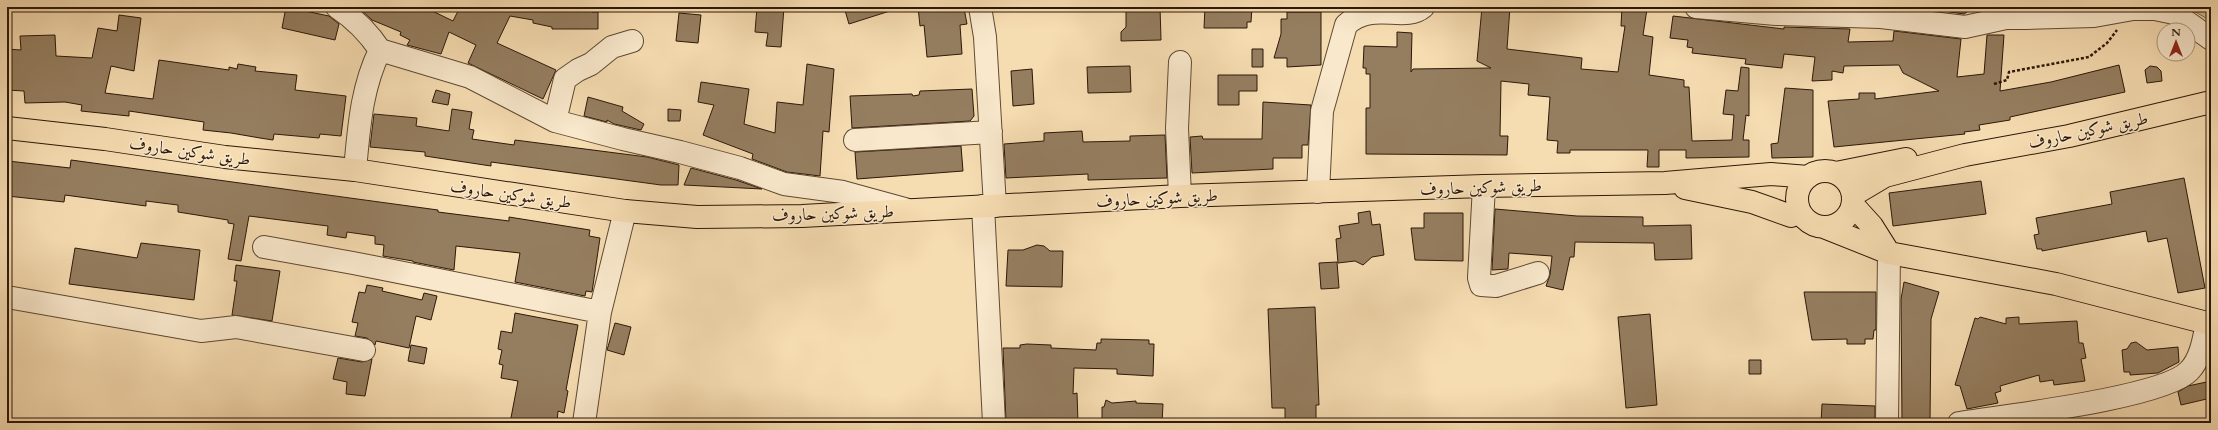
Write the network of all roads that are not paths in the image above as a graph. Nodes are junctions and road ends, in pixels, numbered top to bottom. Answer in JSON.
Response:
{"nodes":[{"id":1,"x":338,"y":7,"type":"edge"},
{"id":2,"x":1423,"y":7,"type":"edge"},
{"id":3,"x":1696,"y":7,"type":"edge"},
{"id":4,"x":1986,"y":7,"type":"edge"},
{"id":5,"x":986,"y":10,"type":"edge"},
{"id":6,"x":2194,"y":16,"type":"edge"},
{"id":7,"x":2006,"y":18,"type":"junction"},
{"id":8,"x":2211,"y":39,"type":"edge"},
{"id":9,"x":632,"y":41,"type":"dead end"},
{"id":10,"x":380,"y":50,"type":"junction"},
{"id":11,"x":1180,"y":62,"type":"dead end"},
{"id":12,"x":2211,"y":102,"type":"edge"},
{"id":13,"x":555,"y":121,"type":"junction"},
{"id":14,"x":7,"y":128,"type":"edge"},
{"id":15,"x":991,"y":132,"type":"junction"},
{"id":16,"x":855,"y":140,"type":"dead end"},
{"id":17,"x":1965,"y":155,"type":"junction"},
{"id":18,"x":354,"y":170,"type":"junction"},
{"id":19,"x":1836,"y":173,"type":"junction"},
{"id":20,"x":1808,"y":177,"type":"junction"},
{"id":21,"x":1665,"y":184,"type":"junction"},
{"id":22,"x":1484,"y":186,"type":"junction"},
{"id":23,"x":1318,"y":192,"type":"junction"},
{"id":24,"x":1180,"y":196,"type":"junction"},
{"id":25,"x":1853,"y":200,"type":"junction"},
{"id":26,"x":989,"y":206,"type":"junction"},
{"id":27,"x":908,"y":210,"type":"junction"},
{"id":28,"x":625,"y":211,"type":"junction"},
{"id":29,"x":1800,"y":212,"type":"junction"},
{"id":30,"x":1824,"y":227,"type":"junction"},
{"id":31,"x":264,"y":247,"type":"dead end"},
{"id":32,"x":1889,"y":253,"type":"junction"},
{"id":33,"x":1538,"y":273,"type":"dead end"},
{"id":34,"x":7,"y":297,"type":"edge"},
{"id":35,"x":600,"y":312,"type":"junction"},
{"id":36,"x":2209,"y":323,"type":"edge"},
{"id":37,"x":364,"y":350,"type":"dead end"},
{"id":38,"x":584,"y":423,"type":"edge"},
{"id":39,"x":994,"y":423,"type":"edge"},
{"id":40,"x":1886,"y":423,"type":"edge"},
{"id":41,"x":1959,"y":423,"type":"edge"}],
"edges":[{"from":1,"to":10,"type":"street"},
{"from":2,"to":23,"type":"street"},
{"from":3,"to":7,"type":"street"},
{"from":4,"to":7,"type":"street"},
{"from":5,"to":15,"type":"street"},
{"from":6,"to":7,"type":"street"},
{"from":6,"to":8,"type":"street"},
{"from":9,"to":13,"type":"street"},
{"from":10,"to":13,"type":"street"},
{"from":10,"to":18,"type":"street"},
{"from":11,"to":24,"type":"street"},
{"from":12,"to":17,"type":"main road","name":"طريق شوكين حاروف"},
{"from":13,"to":27,"type":"street"},
{"from":14,"to":18,"type":"main road","name":"طريق شوكين حاروف"},
{"from":15,"to":16,"type":"street"},
{"from":15,"to":26,"type":"street"},
{"from":17,"to":19,"type":"main road","name":"طريق شوكين حاروف"},
{"from":17,"to":25,"type":"main road","name":"طريق شوكين حاروف"},
{"from":18,"to":28,"type":"main road","name":"طريق شوكين حاروف"},
{"from":19,"to":20,"type":"main road"},
{"from":19,"to":25,"type":"main road"},
{"from":20,"to":21,"type":"main road","name":"طريق شوكين حاروف"},
{"from":20,"to":29,"type":"main road"},
{"from":21,"to":22,"type":"main road","name":"طريق شوكين حاروف"},
{"from":21,"to":29,"type":"main road","name":"طريق شوكين حاروف"},
{"from":22,"to":23,"type":"main road","name":"طريق شوكين حاروف"},
{"from":22,"to":33,"type":"street"},
{"from":23,"to":24,"type":"main road","name":"طريق شوكين حاروف"},
{"from":24,"to":26,"type":"main road","name":"طريق شوكين حاروف"},
{"from":25,"to":30,"type":"main road"},
{"from":25,"to":32,"type":"main road"},
{"from":26,"to":27,"type":"main road","name":"طريق شوكين حاروف"},
{"from":26,"to":39,"type":"street"},
{"from":27,"to":28,"type":"main road","name":"طريق شوكين حاروف"},
{"from":28,"to":35,"type":"street"},
{"from":29,"to":30,"type":"main road"},
{"from":30,"to":32,"type":"main road"},
{"from":31,"to":35,"type":"street"},
{"from":32,"to":36,"type":"main road"},
{"from":32,"to":40,"type":"street"},
{"from":34,"to":37,"type":"street"},
{"from":35,"to":38,"type":"street"},
{"from":36,"to":41,"type":"street"}]}
